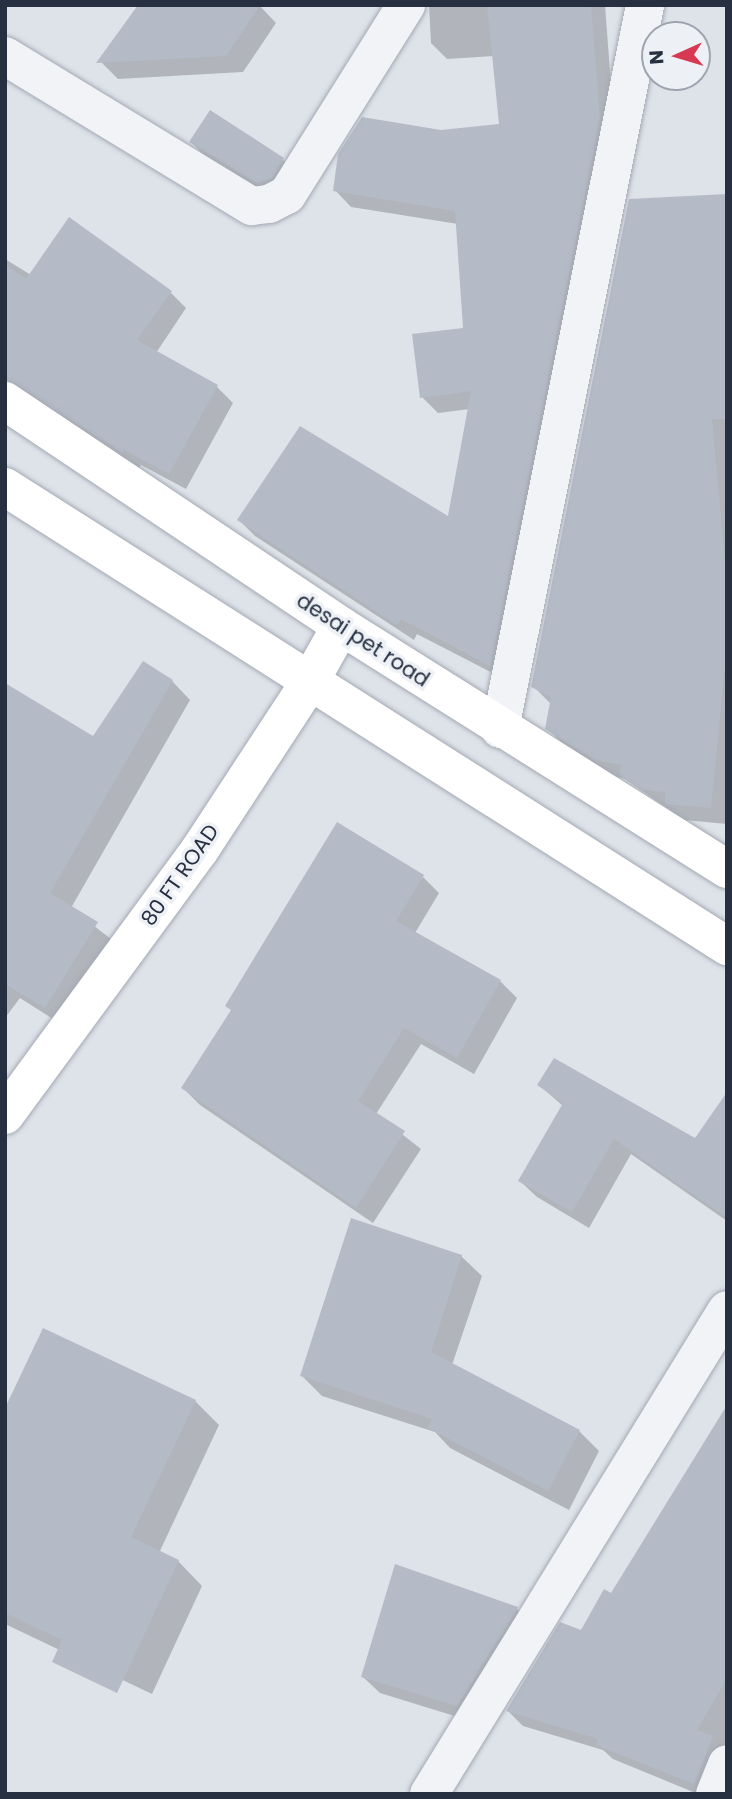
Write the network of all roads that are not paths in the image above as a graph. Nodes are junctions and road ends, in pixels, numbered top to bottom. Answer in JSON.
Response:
{"nodes":[{"id":1,"x":406,"y":5,"type":"edge"},
{"id":2,"x":645,"y":5,"type":"edge"},
{"id":3,"x":5,"y":56,"type":"edge"},
{"id":4,"x":5,"y":401,"type":"edge"},
{"id":5,"x":5,"y":487,"type":"edge"},
{"id":6,"x":341,"y":626,"type":"junction"},
{"id":7,"x":309,"y":683,"type":"junction"},
{"id":8,"x":500,"y":729,"type":"junction"},
{"id":9,"x":727,"y":869,"type":"edge"},
{"id":10,"x":727,"y":946,"type":"edge"},
{"id":11,"x":8,"y":1106,"type":"edge"},
{"id":12,"x":727,"y":1310,"type":"edge"},
{"id":13,"x":727,"y":1764,"type":"edge"},
{"id":14,"x":429,"y":1794,"type":"edge"},
{"id":15,"x":715,"y":1794,"type":"edge"}],
"edges":[{"from":1,"to":3,"type":"street"},
{"from":2,"to":8,"type":"street"},
{"from":4,"to":6,"type":"street","name":"desai pet road"},
{"from":5,"to":7,"type":"street"},
{"from":6,"to":7,"type":"street","name":"80 FT ROAD"},
{"from":6,"to":8,"type":"street","name":"desai pet road"},
{"from":7,"to":10,"type":"street"},
{"from":7,"to":11,"type":"street","name":"80 FT ROAD"},
{"from":8,"to":9,"type":"street","name":"desai pet road"},
{"from":12,"to":14,"type":"street"},
{"from":13,"to":15,"type":"street"}]}
